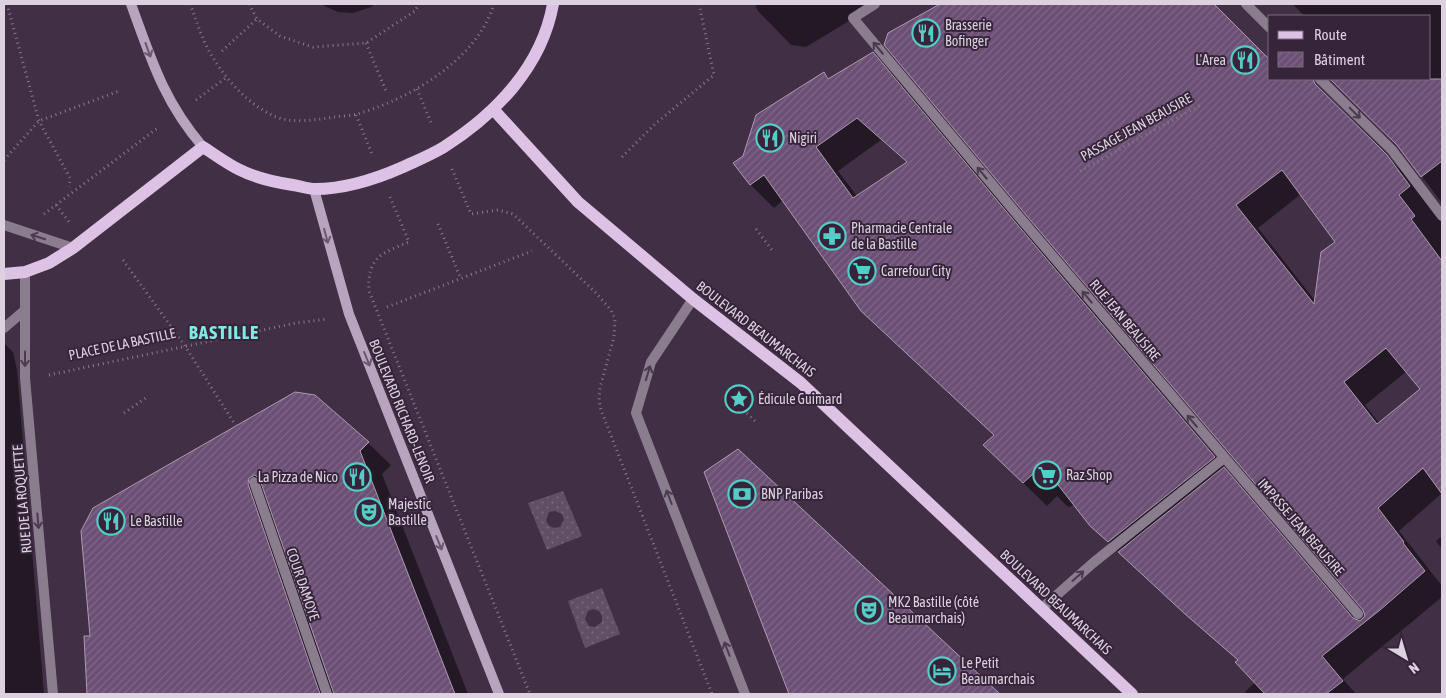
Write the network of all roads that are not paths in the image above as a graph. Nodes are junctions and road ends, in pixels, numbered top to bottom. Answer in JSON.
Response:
{"nodes":[{"id":1,"x":131,"y":4,"type":"edge"},
{"id":2,"x":553,"y":4,"type":"edge"},
{"id":3,"x":876,"y":4,"type":"edge"},
{"id":4,"x":1246,"y":4,"type":"edge"},
{"id":5,"x":1268,"y":26,"type":"edge"},
{"id":6,"x":1321,"y":80,"type":"edge"},
{"id":7,"x":493,"y":110,"type":"junction"},
{"id":8,"x":203,"y":147,"type":"junction"},
{"id":9,"x":314,"y":189,"type":"junction"},
{"id":10,"x":1442,"y":216,"type":"edge"},
{"id":11,"x":4,"y":225,"type":"edge"},
{"id":12,"x":73,"y":248,"type":"junction"},
{"id":13,"x":24,"y":272,"type":"junction"},
{"id":14,"x":4,"y":274,"type":"edge"},
{"id":15,"x":693,"y":299,"type":"junction"},
{"id":16,"x":25,"y":310,"type":"junction"},
{"id":17,"x":4,"y":328,"type":"edge"},
{"id":18,"x":1224,"y":458,"type":"junction"},
{"id":19,"x":254,"y":482,"type":"dead end"},
{"id":20,"x":1041,"y":609,"type":"junction"},
{"id":21,"x":1358,"y":614,"type":"dead end"},
{"id":22,"x":53,"y":694,"type":"edge"},
{"id":23,"x":327,"y":694,"type":"edge"},
{"id":24,"x":499,"y":694,"type":"edge"},
{"id":25,"x":745,"y":694,"type":"edge"},
{"id":26,"x":1132,"y":694,"type":"edge"}],
"edges":[{"from":1,"to":8,"type":"street","one_way":true},
{"from":2,"to":7,"type":"main road"},
{"from":18,"to":3,"type":"street","name":"RUE JEAN BEAUSIRE","one_way":true},
{"from":4,"to":5,"type":"street"},
{"from":6,"to":10,"type":"street","one_way":true},
{"from":7,"to":9,"type":"main road"},
{"from":7,"to":15,"type":"main road","name":"BOULEVARD BEAUMARCHAIS"},
{"from":8,"to":9,"type":"main road"},
{"from":8,"to":12,"type":"main road"},
{"from":9,"to":24,"type":"street","name":"BOULEVARD RICHARD-LENOIR","one_way":true},
{"from":12,"to":11,"type":"street","one_way":true},
{"from":12,"to":13,"type":"main road"},
{"from":13,"to":14,"type":"main road"},
{"from":13,"to":16,"type":"street","name":"RUE DE LA ROQUETTE"},
{"from":15,"to":20,"type":"main road","name":"BOULEVARD BEAUMARCHAIS"},
{"from":25,"to":15,"type":"street","one_way":true},
{"from":16,"to":17,"type":"street"},
{"from":16,"to":22,"type":"street","name":"RUE DE LA ROQUETTE","one_way":true},
{"from":20,"to":18,"type":"street","one_way":true},
{"from":18,"to":21,"type":"street","name":"IMPASSE JEAN BEAUSIRE"},
{"from":19,"to":23,"type":"street","name":"COUR DAMOYE"},
{"from":20,"to":26,"type":"main road","name":"BOULEVARD BEAUMARCHAIS"}]}
